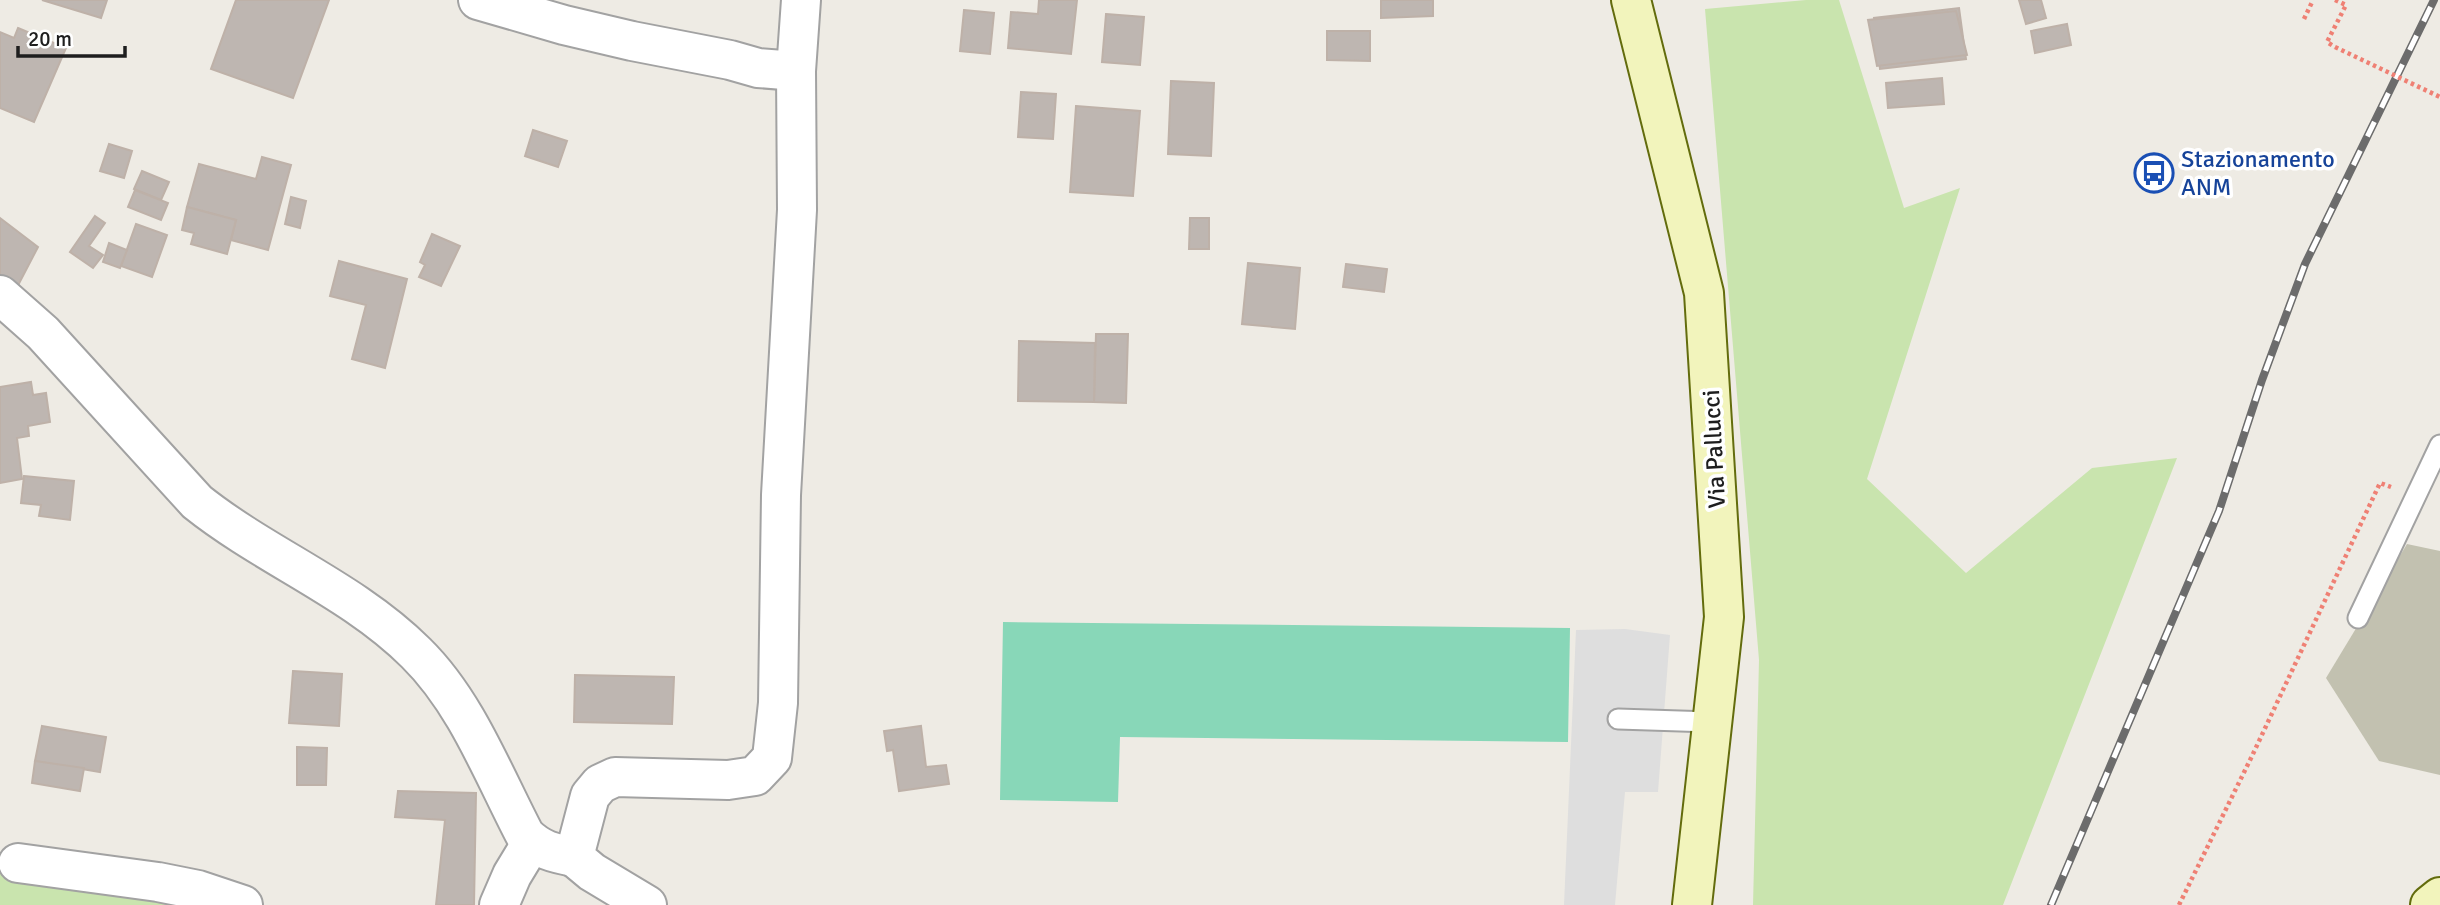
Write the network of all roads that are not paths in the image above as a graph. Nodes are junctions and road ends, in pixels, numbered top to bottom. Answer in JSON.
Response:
{"nodes":[{"id":1,"x":478,"y":0,"type":"edge"},
{"id":2,"x":801,"y":0,"type":"edge"},
{"id":3,"x":1631,"y":0,"type":"edge"},
{"id":4,"x":796,"y":71,"type":"junction"},
{"id":5,"x":0,"y":295,"type":"edge"},
{"id":6,"x":2440,"y":445,"type":"edge"},
{"id":7,"x":2358,"y":618,"type":"dead end"},
{"id":8,"x":1619,"y":719,"type":"dead end"},
{"id":9,"x":1711,"y":722,"type":"junction"},
{"id":10,"x":532,"y":842,"type":"junction"},
{"id":11,"x":574,"y":857,"type":"junction"},
{"id":12,"x":18,"y":863,"type":"dead end"},
{"id":13,"x":2440,"y":897,"type":"edge"},
{"id":14,"x":243,"y":905,"type":"edge"},
{"id":15,"x":499,"y":905,"type":"edge"},
{"id":16,"x":646,"y":905,"type":"edge"},
{"id":17,"x":1692,"y":905,"type":"edge"},
{"id":18,"x":2430,"y":905,"type":"edge"}],
"edges":[{"from":1,"to":4,"type":"street"},
{"from":2,"to":4,"type":"street"},
{"from":3,"to":9,"type":"street","name":"Via Pallucci"},
{"from":4,"to":11,"type":"street"},
{"from":5,"to":10,"type":"street"},
{"from":6,"to":7,"type":"lane"},
{"from":8,"to":9,"type":"lane"},
{"from":9,"to":17,"type":"street","name":"Via Pallucci"},
{"from":10,"to":11,"type":"street"},
{"from":10,"to":15,"type":"street"},
{"from":11,"to":16,"type":"street"},
{"from":12,"to":14,"type":"street"},
{"from":13,"to":18,"type":"street"}]}
